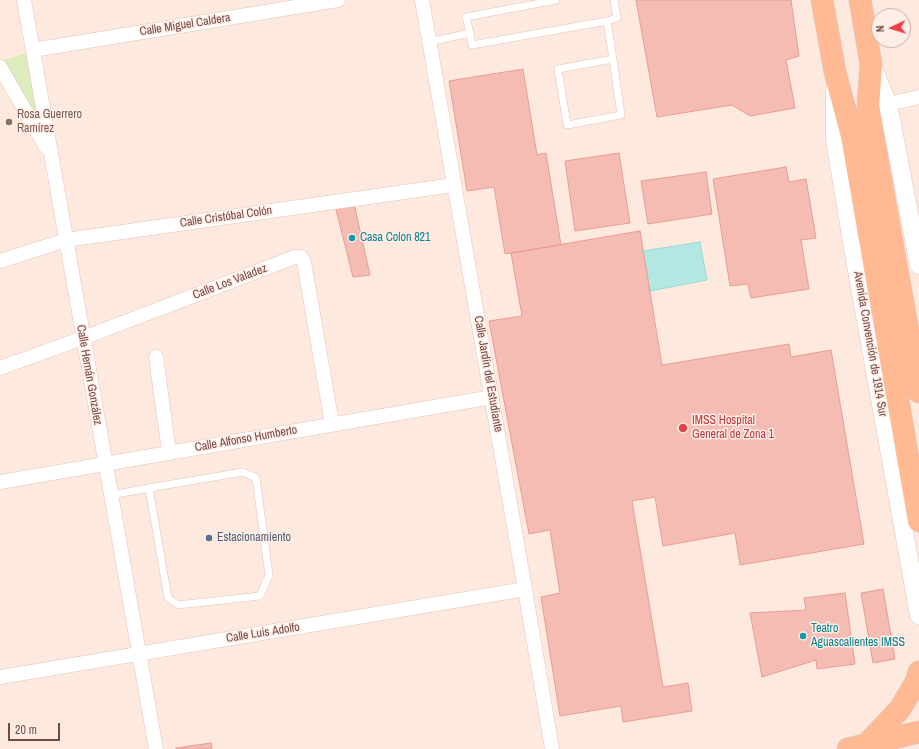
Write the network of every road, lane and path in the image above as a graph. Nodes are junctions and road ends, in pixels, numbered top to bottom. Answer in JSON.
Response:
{"nodes":[{"id":1,"x":24,"y":0,"type":"edge"},
{"id":2,"x":338,"y":0,"type":"edge"},
{"id":3,"x":422,"y":0,"type":"edge"},
{"id":4,"x":556,"y":0,"type":"edge"},
{"id":5,"x":614,"y":0,"type":"edge"},
{"id":6,"x":822,"y":0,"type":"edge"},
{"id":7,"x":860,"y":0,"type":"edge"},
{"id":8,"x":607,"y":21,"type":"junction"},
{"id":9,"x":470,"y":34,"type":"junction"},
{"id":10,"x":429,"y":42,"type":"junction"},
{"id":11,"x":32,"y":50,"type":"junction"},
{"id":12,"x":613,"y":59,"type":"junction"},
{"id":13,"x":871,"y":64,"type":"junction"},
{"id":14,"x":0,"y":66,"type":"edge"},
{"id":15,"x":835,"y":72,"type":"junction"},
{"id":16,"x":919,"y":96,"type":"edge"},
{"id":17,"x":888,"y":104,"type":"junction"},
{"id":18,"x":51,"y":156,"type":"junction"},
{"id":19,"x":454,"y":185,"type":"junction"},
{"id":20,"x":66,"y":240,"type":"junction"},
{"id":21,"x":0,"y":261,"type":"edge"},
{"id":22,"x":919,"y":265,"type":"edge"},
{"id":23,"x":83,"y":338,"type":"junction"},
{"id":24,"x":156,"y":357,"type":"dead end"},
{"id":25,"x":0,"y":368,"type":"edge"},
{"id":26,"x":919,"y":392,"type":"edge"},
{"id":27,"x":492,"y":397,"type":"junction"},
{"id":28,"x":332,"y":424,"type":"junction"},
{"id":29,"x":169,"y":452,"type":"junction"},
{"id":30,"x":105,"y":464,"type":"junction"},
{"id":31,"x":0,"y":482,"type":"edge"},
{"id":32,"x":149,"y":488,"type":"junction"},
{"id":33,"x":111,"y":495,"type":"junction"},
{"id":34,"x":919,"y":521,"type":"edge"},
{"id":35,"x":525,"y":589,"type":"junction"},
{"id":36,"x":919,"y":615,"type":"edge"},
{"id":37,"x":139,"y":654,"type":"junction"},
{"id":38,"x":919,"y":672,"type":"edge"},
{"id":39,"x":0,"y":677,"type":"edge"},
{"id":40,"x":919,"y":732,"type":"edge"},
{"id":41,"x":857,"y":747,"type":"edge"},
{"id":42,"x":156,"y":749,"type":"edge"},
{"id":43,"x":552,"y":749,"type":"edge"}],
"edges":[{"from":1,"to":11,"type":"street","name":"Calle Hernán González"},
{"from":2,"to":11,"type":"street","name":"Calle Miguel Caldera"},
{"from":3,"to":10,"type":"street","name":"Calle Jardín del Estudiante"},
{"from":4,"to":9,"type":"lane"},
{"from":5,"to":8,"type":"lane"},
{"from":6,"to":15,"type":"main road","name":"Avenida Convención de 1914 Sur"},
{"from":7,"to":13,"type":"main road"},
{"from":8,"to":9,"type":"lane"},
{"from":8,"to":12,"type":"lane"},
{"from":9,"to":10,"type":"lane"},
{"from":10,"to":19,"type":"street","name":"Calle Jardín del Estudiante"},
{"from":11,"to":18,"type":"street","name":"Calle Hernán González"},
{"from":12,"to":12,"type":"lane"},
{"from":13,"to":17,"type":"street"},
{"from":13,"to":26,"type":"main road"},
{"from":14,"to":18,"type":"street"},
{"from":15,"to":34,"type":"main road","name":"Avenida Convención de 1914 Sur"},
{"from":15,"to":36,"type":"street","name":"Avenida Convención de 1914 Sur"},
{"from":16,"to":17,"type":"street"},
{"from":17,"to":22,"type":"street"},
{"from":18,"to":20,"type":"street","name":"Calle Hernán González"},
{"from":19,"to":20,"type":"street","name":"Calle Cristóbal Colón"},
{"from":19,"to":27,"type":"street","name":"Calle Jardín del Estudiante"},
{"from":20,"to":21,"type":"street","name":"Calle Cristóbal Colón"},
{"from":20,"to":23,"type":"street","name":"Calle Hernán González"},
{"from":23,"to":25,"type":"street","name":"Calle Los Valadez"},
{"from":23,"to":28,"type":"street","name":"Calle Los Valadez"},
{"from":23,"to":30,"type":"street","name":"Calle Hernán González"},
{"from":24,"to":29,"type":"street"},
{"from":27,"to":28,"type":"street","name":"Calle Alfonso Humberto"},
{"from":27,"to":35,"type":"street","name":"Calle Jardín del Estudiante"},
{"from":28,"to":29,"type":"street","name":"Calle Alfonso Humberto"},
{"from":29,"to":30,"type":"street","name":"Calle Alfonso Humberto"},
{"from":30,"to":31,"type":"street","name":"Calle Alfonso Humberto"},
{"from":30,"to":33,"type":"street","name":"Calle Hernán González"},
{"from":32,"to":32,"type":"lane"},
{"from":32,"to":33,"type":"lane"},
{"from":33,"to":37,"type":"street","name":"Calle Hernán González"},
{"from":35,"to":37,"type":"street","name":"Calle Luis Adolfo"},
{"from":35,"to":43,"type":"street","name":"Calle Jardín del Estudiante"},
{"from":37,"to":39,"type":"street","name":"Calle Luis Adolfo"},
{"from":37,"to":42,"type":"street","name":"Calle Hernán González"},
{"from":38,"to":41,"type":"main road"},
{"from":40,"to":41,"type":"main road"}]}
